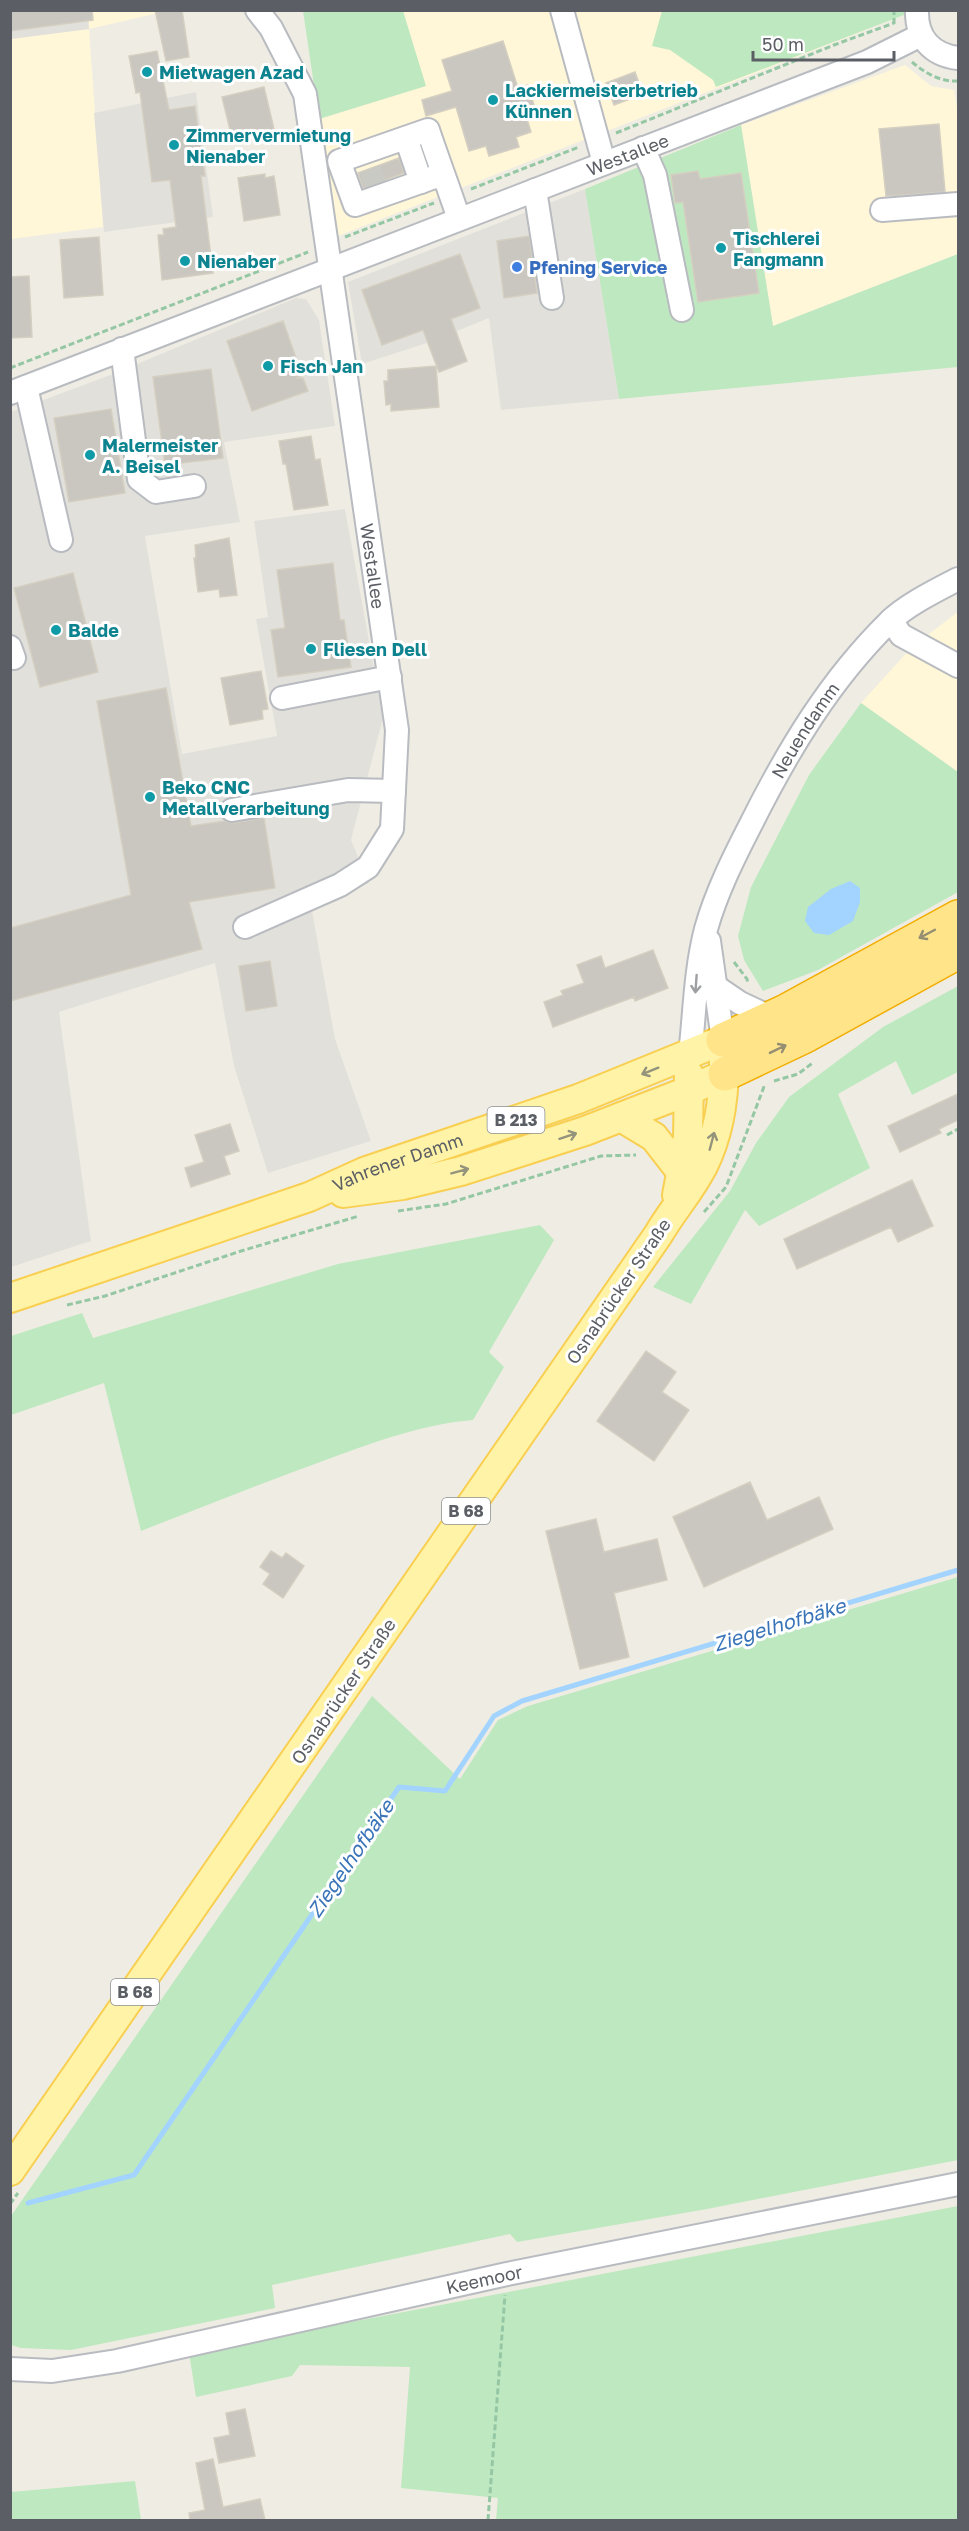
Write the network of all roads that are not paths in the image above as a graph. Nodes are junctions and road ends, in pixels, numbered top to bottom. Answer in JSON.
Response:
{"nodes":[{"id":1,"x":562,"y":10,"type":"edge"},
{"id":2,"x":917,"y":10,"type":"edge"},
{"id":3,"x":264,"y":19,"type":"edge"},
{"id":4,"x":921,"y":35,"type":"junction"},
{"id":5,"x":958,"y":58,"type":"edge"},
{"id":6,"x":406,"y":138,"type":"junction"},
{"id":7,"x":643,"y":148,"type":"junction"},
{"id":8,"x":604,"y":163,"type":"junction"},
{"id":9,"x":443,"y":174,"type":"junction"},
{"id":10,"x":421,"y":182,"type":"junction"},
{"id":11,"x":535,"y":190,"type":"junction"},
{"id":12,"x":958,"y":204,"type":"edge"},
{"id":13,"x":882,"y":210,"type":"dead end"},
{"id":14,"x":459,"y":219,"type":"junction"},
{"id":15,"x":330,"y":268,"type":"junction"},
{"id":16,"x":552,"y":298,"type":"dead end"},
{"id":17,"x":682,"y":310,"type":"dead end"},
{"id":18,"x":122,"y":349,"type":"junction"},
{"id":19,"x":18,"y":390,"type":"edge"},
{"id":20,"x":194,"y":486,"type":"dead end"},
{"id":21,"x":61,"y":540,"type":"dead end"},
{"id":22,"x":958,"y":579,"type":"edge"},
{"id":23,"x":891,"y":620,"type":"junction"},
{"id":24,"x":958,"y":666,"type":"edge"},
{"id":25,"x":390,"y":677,"type":"junction"},
{"id":26,"x":282,"y":698,"type":"dead end"},
{"id":27,"x":394,"y":791,"type":"junction"},
{"id":28,"x":232,"y":810,"type":"dead end"},
{"id":29,"x":958,"y":917,"type":"edge"},
{"id":30,"x":707,"y":926,"type":"junction"},
{"id":31,"x":245,"y":927,"type":"dead end"},
{"id":32,"x":958,"y":952,"type":"edge"},
{"id":33,"x":716,"y":986,"type":"junction"},
{"id":34,"x":772,"y":1018,"type":"junction"},
{"id":35,"x":723,"y":1040,"type":"junction"},
{"id":36,"x":690,"y":1055,"type":"junction"},
{"id":37,"x":725,"y":1074,"type":"junction"},
{"id":38,"x":688,"y":1091,"type":"junction"},
{"id":39,"x":621,"y":1117,"type":"junction"},
{"id":40,"x":682,"y":1173,"type":"junction"},
{"id":41,"x":309,"y":1197,"type":"junction"},
{"id":42,"x":673,"y":1209,"type":"junction"},
{"id":43,"x":10,"y":1298,"type":"edge"},
{"id":44,"x":10,"y":2171,"type":"edge"},
{"id":45,"x":958,"y":2184,"type":"edge"},
{"id":46,"x":10,"y":2369,"type":"edge"}],
"edges":[{"from":1,"to":8,"type":"street"},
{"from":2,"to":4,"type":"street"},
{"from":3,"to":15,"type":"street","name":"Westallee"},
{"from":4,"to":5,"type":"street"},
{"from":4,"to":7,"type":"street","name":"Westallee"},
{"from":6,"to":9,"type":"street"},
{"from":6,"to":10,"type":"street"},
{"from":6,"to":10,"type":"street"},
{"from":7,"to":8,"type":"street","name":"Westallee"},
{"from":7,"to":17,"type":"street"},
{"from":8,"to":11,"type":"street","name":"Westallee"},
{"from":9,"to":10,"type":"street"},
{"from":9,"to":14,"type":"street"},
{"from":11,"to":14,"type":"street","name":"Westallee"},
{"from":11,"to":16,"type":"street"},
{"from":12,"to":13,"type":"street"},
{"from":14,"to":15,"type":"street","name":"Westallee"},
{"from":15,"to":18,"type":"street","name":"Westallee"},
{"from":15,"to":25,"type":"street","name":"Westallee"},
{"from":18,"to":19,"type":"street","name":"Westallee"},
{"from":18,"to":20,"type":"street"},
{"from":19,"to":21,"type":"street"},
{"from":22,"to":23,"type":"street","name":"Neuendamm"},
{"from":23,"to":24,"type":"street"},
{"from":23,"to":30,"type":"street","name":"Neuendamm"},
{"from":25,"to":26,"type":"street"},
{"from":25,"to":27,"type":"street","name":"Westallee"},
{"from":27,"to":28,"type":"street"},
{"from":27,"to":31,"type":"street","name":"Westallee"},
{"from":29,"to":34,"type":"highway","number":"B 213","one_way":true},
{"from":30,"to":33,"type":"street","name":"Neuendamm"},
{"from":30,"to":36,"type":"street","name":"Neuendamm","one_way":true},
{"from":37,"to":32,"type":"highway","number":"B 213","one_way":true},
{"from":33,"to":34,"type":"street"},
{"from":33,"to":35,"type":"street","name":"Neuendamm"},
{"from":34,"to":35,"type":"highway","number":"B 213"},
{"from":35,"to":36,"type":"main road","name":"Vahrener Damm","number":"B 213"},
{"from":35,"to":37,"type":"main road","name":"Osnabrücker Straße","number":"B 68"},
{"from":36,"to":38,"type":"main road","name":"Osnabrücker Straße","number":"B 68"},
{"from":36,"to":41,"type":"main road","name":"Vahrener Damm","number":"B 213","one_way":true},
{"from":37,"to":38,"type":"main road","name":"Vahrener Damm","number":"B 213"},
{"from":42,"to":37,"type":"main road","name":"Osnabrücker Straße","number":"B 68","one_way":true},
{"from":38,"to":39,"type":"main road","name":"Vahrener Damm","number":"B 213"},
{"from":38,"to":40,"type":"main road","name":"Osnabrücker Straße","number":"B 68"},
{"from":39,"to":40,"type":"main road"},
{"from":41,"to":39,"type":"main road","name":"Vahrener Damm","number":"B 213","one_way":true},
{"from":40,"to":42,"type":"main road","name":"Osnabrücker Straße","number":"B 68"},
{"from":41,"to":43,"type":"main road","name":"Vahrener Damm","number":"B 213"},
{"from":42,"to":44,"type":"main road","name":"Osnabrücker Straße","number":"B 68"},
{"from":45,"to":46,"type":"street","name":"Keemoor"}]}
